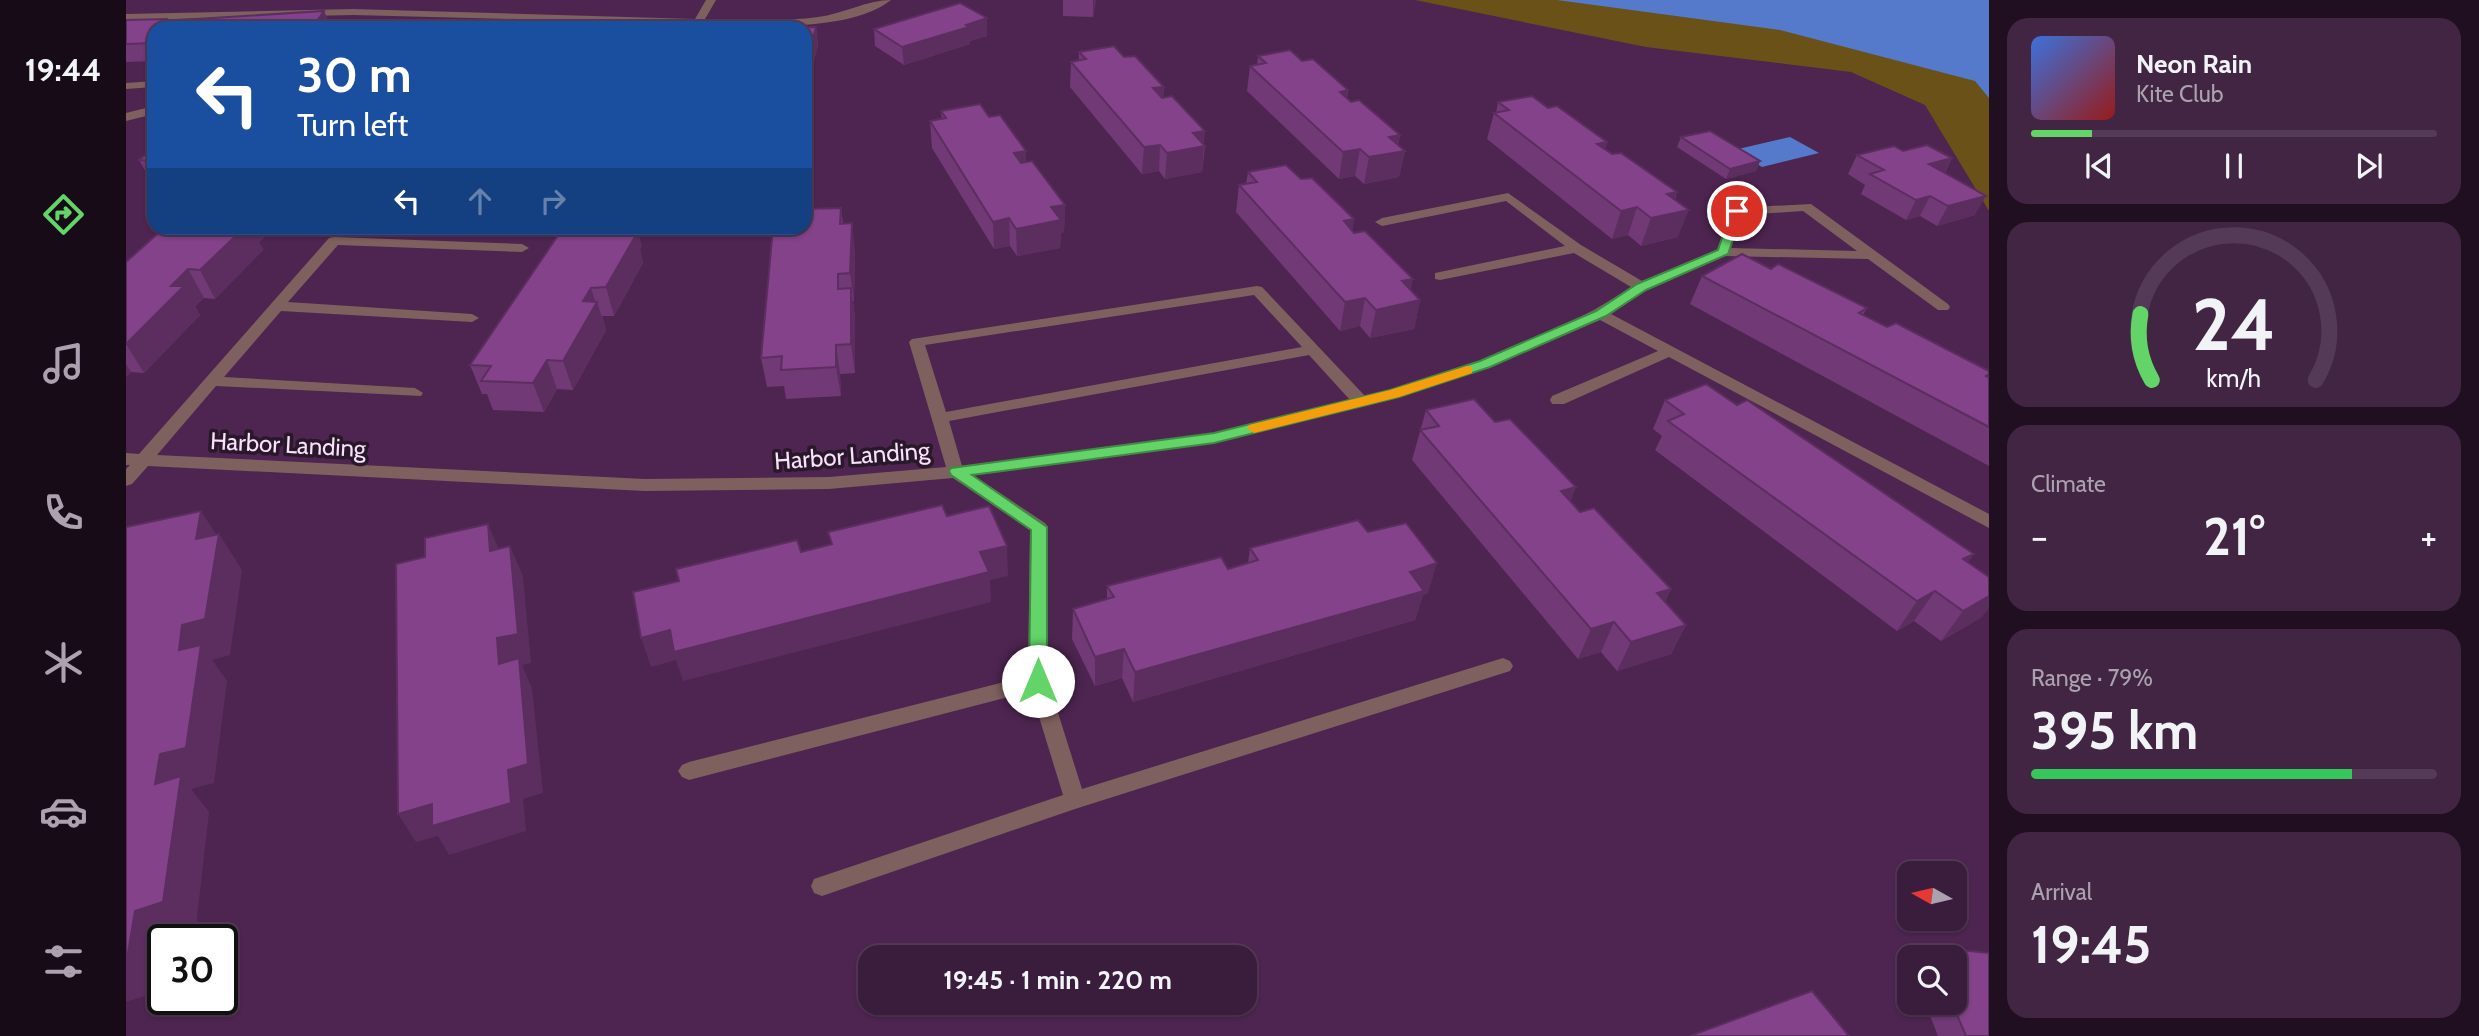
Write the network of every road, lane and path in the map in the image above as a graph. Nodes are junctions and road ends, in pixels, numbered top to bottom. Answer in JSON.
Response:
{"nodes":[{"id":1,"x":711,"y":0,"type":"edge"},
{"id":2,"x":886,"y":0,"type":"edge"},
{"id":3,"x":126,"y":17,"type":"edge"},
{"id":4,"x":664,"y":21,"type":"edge"},
{"id":5,"x":699,"y":21,"type":"edge"},
{"id":6,"x":808,"y":21,"type":"edge"},
{"id":7,"x":147,"y":84,"type":"edge"},
{"id":8,"x":126,"y":86,"type":"edge"},
{"id":9,"x":147,"y":112,"type":"edge"},
{"id":10,"x":126,"y":117,"type":"edge"},
{"id":11,"x":1382,"y":222,"type":"dead end"},
{"id":12,"x":522,"y":248,"type":"dead end"},
{"id":13,"x":1576,"y":248,"type":"junction"},
{"id":14,"x":1723,"y":252,"type":"junction"},
{"id":15,"x":1873,"y":255,"type":"junction"},
{"id":16,"x":1440,"y":276,"type":"dead end"},
{"id":17,"x":1641,"y":287,"type":"junction"},
{"id":18,"x":278,"y":306,"type":"junction"},
{"id":19,"x":1943,"y":307,"type":"dead end"},
{"id":20,"x":1601,"y":314,"type":"junction"},
{"id":21,"x":472,"y":318,"type":"dead end"},
{"id":22,"x":1313,"y":351,"type":"junction"},
{"id":23,"x":1670,"y":351,"type":"junction"},
{"id":24,"x":213,"y":381,"type":"junction"},
{"id":25,"x":415,"y":393,"type":"dead end"},
{"id":26,"x":1558,"y":400,"type":"dead end"},
{"id":27,"x":1360,"y":402,"type":"junction"},
{"id":28,"x":940,"y":418,"type":"junction"},
{"id":29,"x":126,"y":459,"type":"edge"},
{"id":30,"x":145,"y":460,"type":"junction"},
{"id":31,"x":956,"y":471,"type":"junction"},
{"id":32,"x":126,"y":480,"type":"edge"},
{"id":33,"x":1989,"y":522,"type":"edge"},
{"id":34,"x":1503,"y":666,"type":"dead end"},
{"id":35,"x":1038,"y":681,"type":"junction"},
{"id":36,"x":689,"y":771,"type":"dead end"},
{"id":37,"x":1075,"y":800,"type":"junction"},
{"id":38,"x":822,"y":886,"type":"dead end"}],
"edges":[{"from":1,"to":5,"type":"street"},
{"from":2,"to":6,"type":"street"},
{"from":3,"to":4,"type":"street"},
{"from":7,"to":8,"type":"street"},
{"from":9,"to":10,"type":"street"},
{"from":11,"to":13,"type":"street"},
{"from":12,"to":18,"type":"street"},
{"from":13,"to":16,"type":"street"},
{"from":13,"to":17,"type":"street"},
{"from":14,"to":15,"type":"street"},
{"from":14,"to":15,"type":"street"},
{"from":14,"to":17,"type":"street","name":"Harbor Landing"},
{"from":15,"to":19,"type":"street"},
{"from":17,"to":20,"type":"street","name":"Harbor Landing"},
{"from":18,"to":21,"type":"street"},
{"from":18,"to":24,"type":"street"},
{"from":20,"to":23,"type":"street"},
{"from":20,"to":27,"type":"street","name":"Harbor Landing"},
{"from":22,"to":27,"type":"street"},
{"from":22,"to":28,"type":"street"},
{"from":22,"to":28,"type":"street"},
{"from":23,"to":26,"type":"street"},
{"from":23,"to":33,"type":"street"},
{"from":24,"to":25,"type":"street"},
{"from":24,"to":30,"type":"street"},
{"from":27,"to":31,"type":"street","name":"Harbor Landing"},
{"from":28,"to":31,"type":"street"},
{"from":29,"to":30,"type":"street","name":"Harbor Landing"},
{"from":30,"to":31,"type":"street","name":"Harbor Landing"},
{"from":30,"to":32,"type":"street"},
{"from":31,"to":35,"type":"street"},
{"from":34,"to":37,"type":"street"},
{"from":35,"to":36,"type":"street"},
{"from":35,"to":37,"type":"street"},
{"from":37,"to":38,"type":"street"}]}
